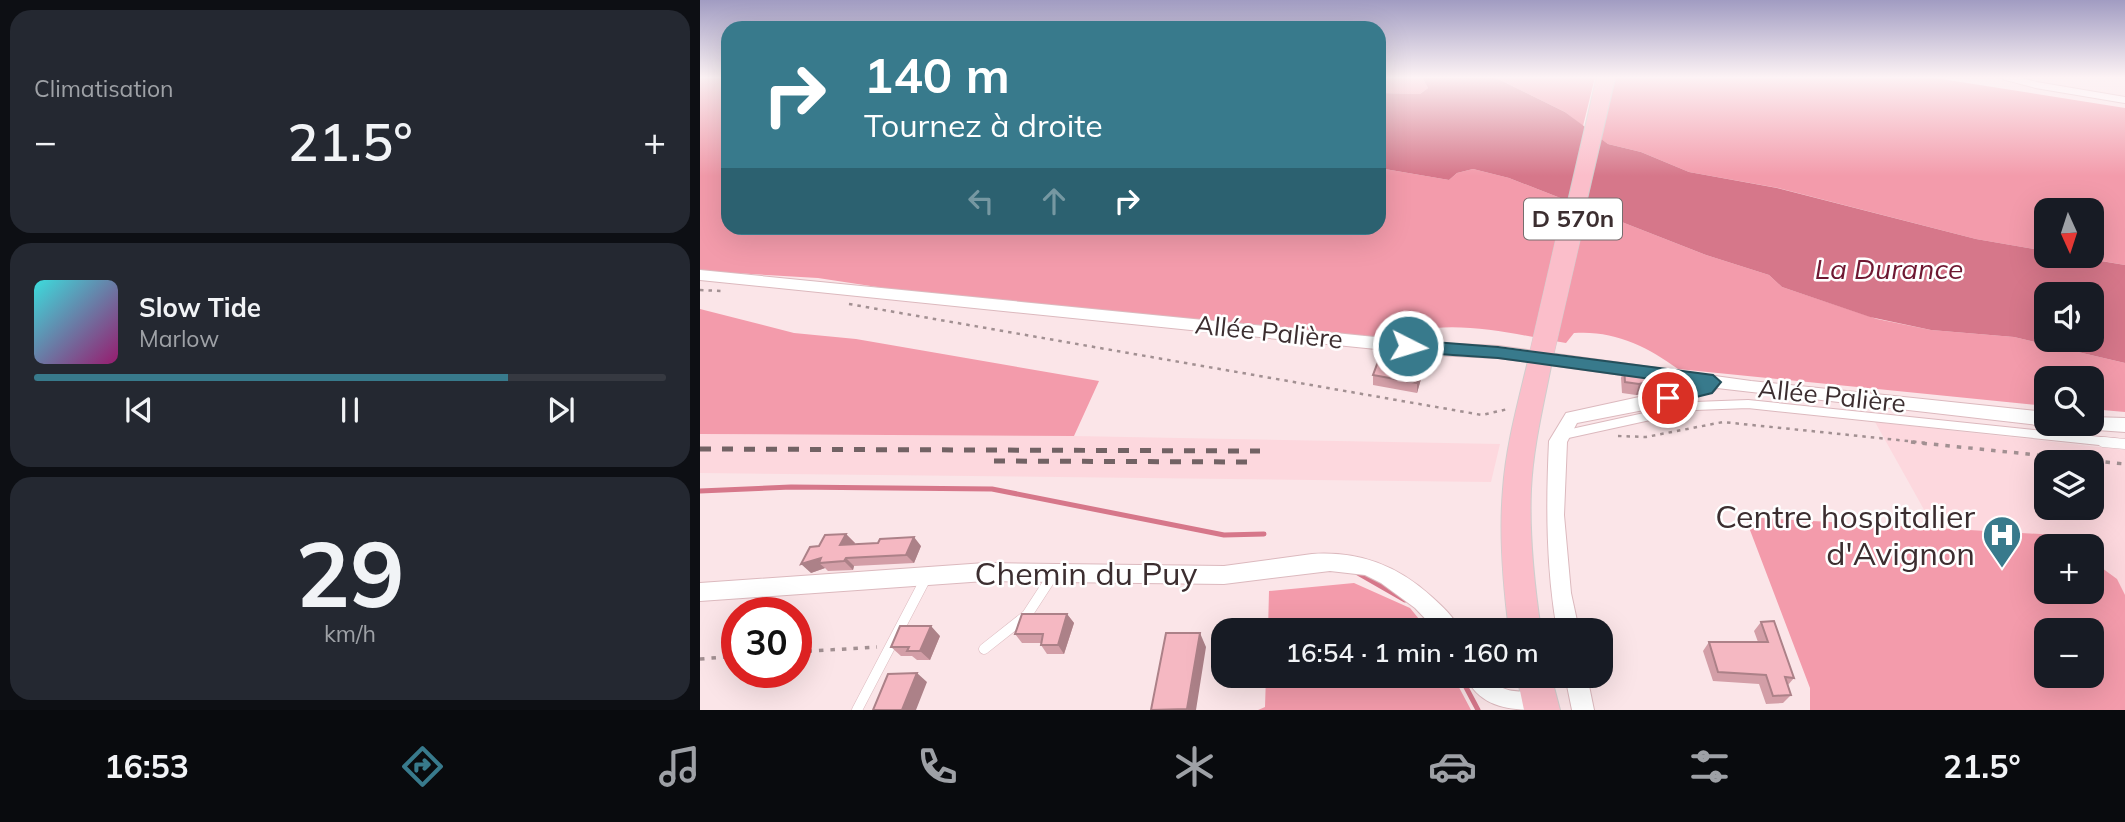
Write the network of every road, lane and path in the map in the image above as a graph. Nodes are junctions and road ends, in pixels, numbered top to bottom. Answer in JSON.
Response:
{"nodes":[{"id":1,"x":1598,"y":110,"type":"edge"},
{"id":2,"x":700,"y":275,"type":"edge"},
{"id":3,"x":700,"y":290,"type":"edge"},
{"id":4,"x":724,"y":291,"type":"dead end"},
{"id":5,"x":839,"y":302,"type":"dead end"},
{"id":6,"x":1713,"y":382,"type":"junction"},
{"id":7,"x":1531,"y":404,"type":"junction"},
{"id":8,"x":2034,"y":418,"type":"edge"},
{"id":9,"x":2104,"y":424,"type":"edge"},
{"id":10,"x":2125,"y":425,"type":"edge"},
{"id":11,"x":1598,"y":430,"type":"junction"},
{"id":12,"x":1561,"y":435,"type":"junction"},
{"id":13,"x":2125,"y":444,"type":"edge"},
{"id":14,"x":2125,"y":464,"type":"edge"},
{"id":15,"x":1054,"y":573,"type":"junction"},
{"id":16,"x":928,"y":576,"type":"junction"},
{"id":17,"x":700,"y":592,"type":"edge"},
{"id":18,"x":1437,"y":618,"type":"edge"},
{"id":19,"x":1523,"y":618,"type":"edge"},
{"id":20,"x":1566,"y":618,"type":"edge"},
{"id":21,"x":889,"y":646,"type":"junction"},
{"id":22,"x":984,"y":649,"type":"dead end"},
{"id":23,"x":812,"y":651,"type":"edge"},
{"id":24,"x":721,"y":657,"type":"edge"},
{"id":25,"x":700,"y":659,"type":"edge"},
{"id":26,"x":1482,"y":688,"type":"edge"},
{"id":27,"x":1578,"y":688,"type":"edge"},
{"id":28,"x":1538,"y":696,"type":"edge"},
{"id":29,"x":856,"y":710,"type":"edge"},
{"id":30,"x":1583,"y":710,"type":"edge"}],
"edges":[{"from":1,"to":7,"type":"main road","number":"D 570n","bridge":true},
{"from":2,"to":6,"type":"street","name":"Allée Palière"},
{"from":3,"to":4,"type":"path"},
{"from":5,"to":7,"type":"path"},
{"from":6,"to":8,"type":"street","name":"Allée Palière"},
{"from":6,"to":12,"type":"street"},
{"from":7,"to":19,"type":"main road","number":"D 570n"},
{"from":9,"to":10,"type":"street"},
{"from":11,"to":12,"type":"lane"},
{"from":11,"to":13,"type":"lane"},
{"from":11,"to":14,"type":"path"},
{"from":12,"to":20,"type":"street"},
{"from":15,"to":16,"type":"street","name":"Chemin du Puy"},
{"from":15,"to":18,"type":"street","name":"Chemin du Puy"},
{"from":15,"to":22,"type":"lane"},
{"from":16,"to":17,"type":"street","name":"Chemin du Puy"},
{"from":16,"to":21,"type":"lane"},
{"from":21,"to":23,"type":"path"},
{"from":21,"to":29,"type":"lane"},
{"from":24,"to":25,"type":"path"},
{"from":26,"to":28,"type":"street"},
{"from":27,"to":30,"type":"street"}]}
